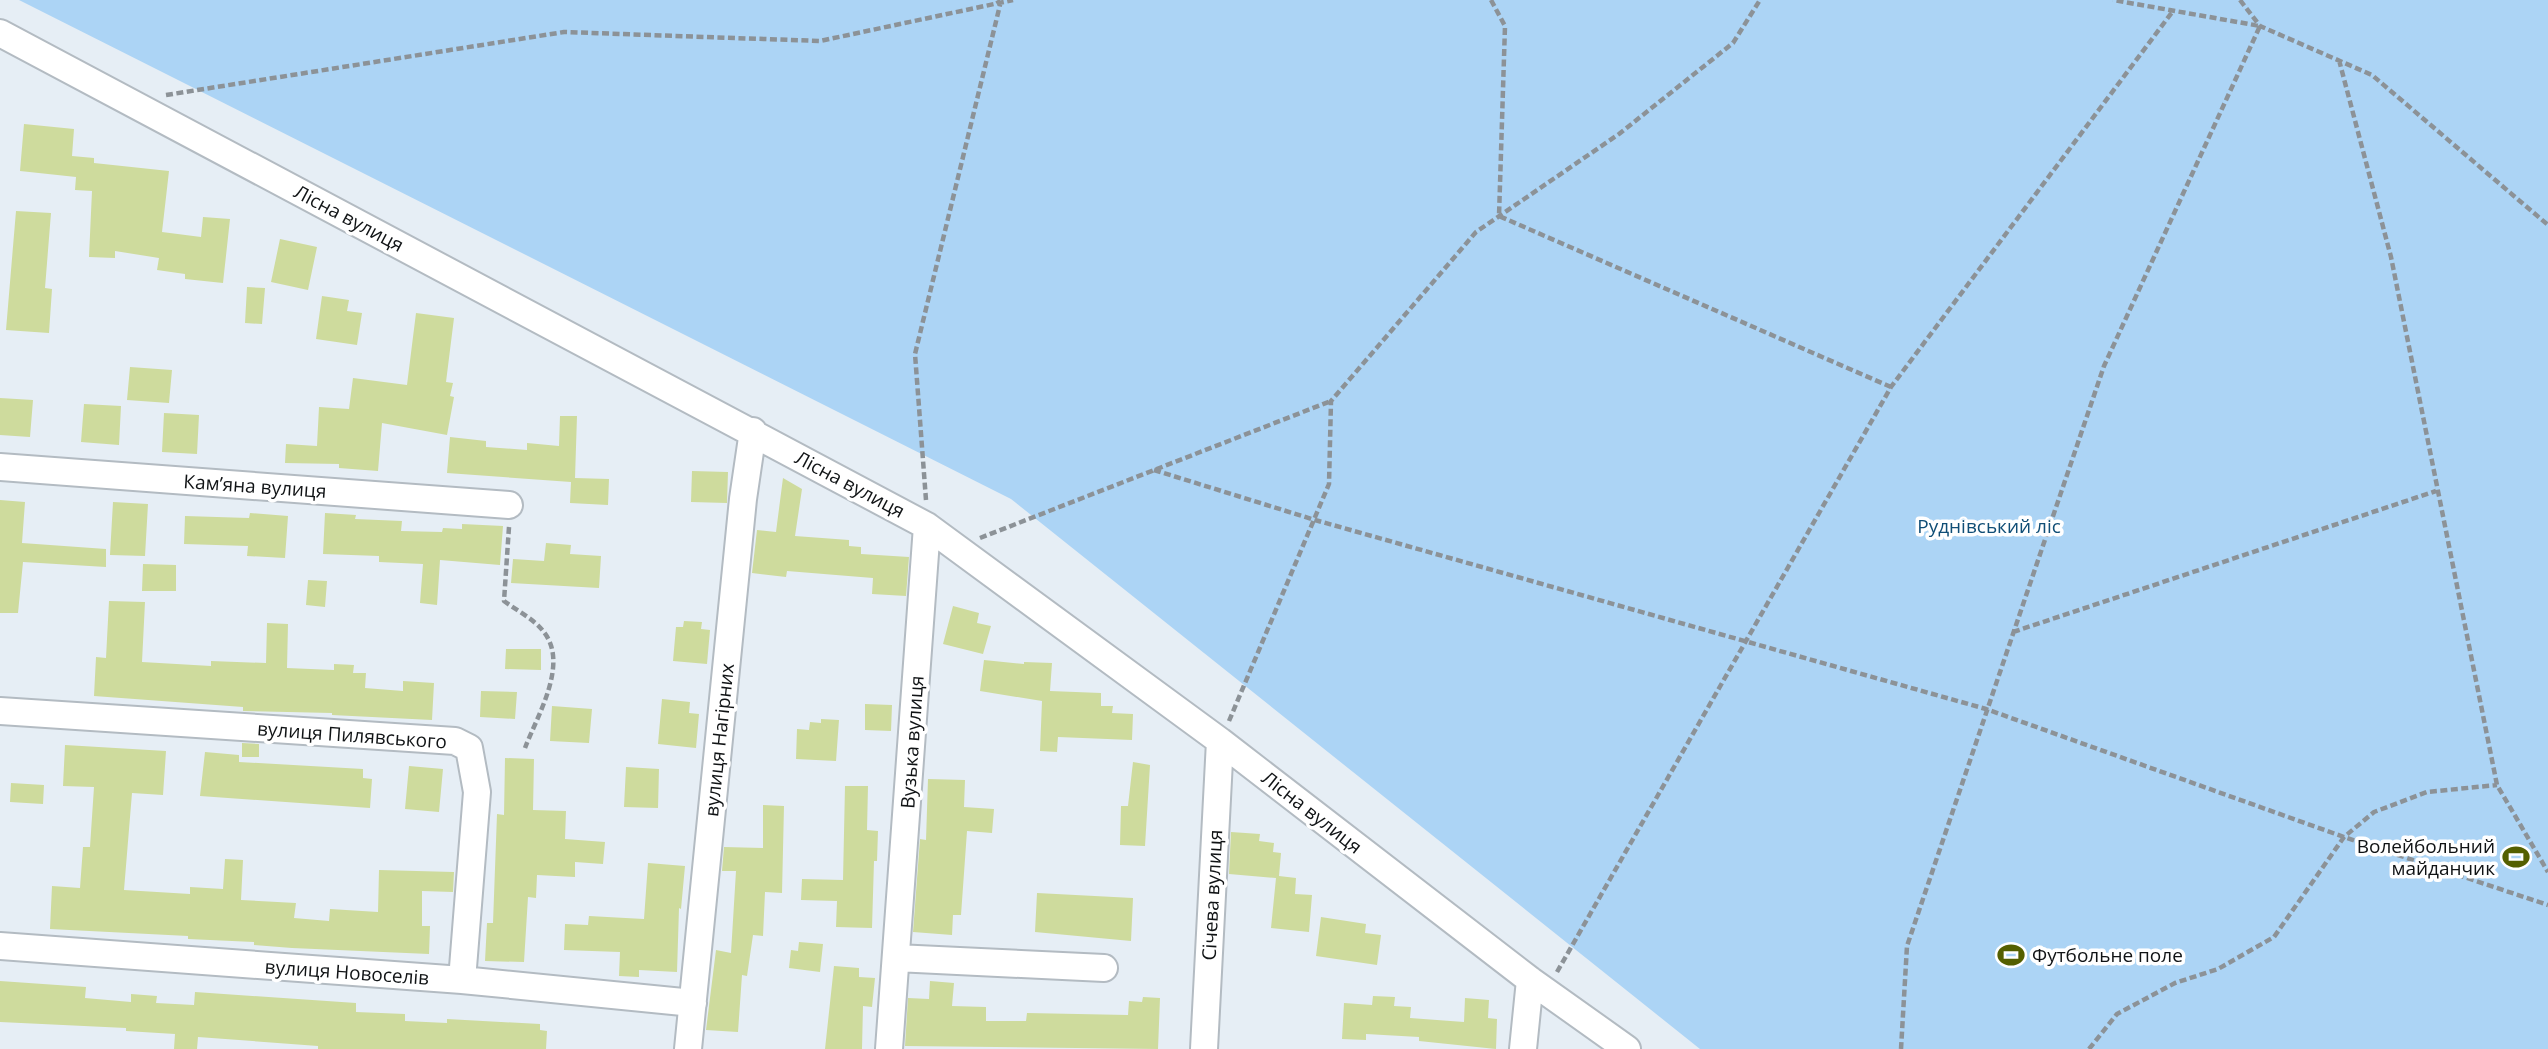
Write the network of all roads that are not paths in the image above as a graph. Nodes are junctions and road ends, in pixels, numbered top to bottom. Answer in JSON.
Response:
{"nodes":[{"id":1,"x":0,"y":33,"type":"edge"},
{"id":2,"x":753,"y":431,"type":"junction"},
{"id":3,"x":0,"y":467,"type":"edge"},
{"id":4,"x":509,"y":505,"type":"road end"},
{"id":5,"x":928,"y":526,"type":"junction"},
{"id":6,"x":0,"y":711,"type":"edge"},
{"id":7,"x":1220,"y":741,"type":"junction"},
{"id":8,"x":0,"y":946,"type":"edge"},
{"id":9,"x":896,"y":958,"type":"junction"},
{"id":10,"x":1104,"y":968,"type":"dead end"},
{"id":11,"x":462,"y":981,"type":"junction"},
{"id":12,"x":1538,"y":986,"type":"junction"},
{"id":13,"x":693,"y":1003,"type":"junction"},
{"id":14,"x":688,"y":1049,"type":"edge"},
{"id":15,"x":889,"y":1049,"type":"edge"},
{"id":16,"x":1204,"y":1049,"type":"edge"},
{"id":17,"x":1523,"y":1049,"type":"edge"},
{"id":18,"x":1628,"y":1049,"type":"edge"}],
"edges":[{"from":1,"to":2,"type":"street","name":"Лісна вулиця"},
{"from":2,"to":5,"type":"street","name":"Лісна вулиця"},
{"from":2,"to":13,"type":"street","name":"вулиця Нагірних"},
{"from":3,"to":4,"type":"street","name":"Камʼяна вулиця"},
{"from":5,"to":7,"type":"street","name":"Лісна вулиця"},
{"from":5,"to":9,"type":"street","name":"Вузька вулиця"},
{"from":6,"to":11,"type":"street","name":"вулиця Пилявського"},
{"from":7,"to":12,"type":"street","name":"Лісна вулиця"},
{"from":7,"to":16,"type":"street","name":"Січева вулиця"},
{"from":8,"to":11,"type":"street","name":"вулиця Новоселів"},
{"from":9,"to":10,"type":"street"},
{"from":9,"to":15,"type":"street","name":"Вузька вулиця"},
{"from":11,"to":13,"type":"street","name":"вулиця Новоселів"},
{"from":12,"to":17,"type":"street"},
{"from":12,"to":18,"type":"street","name":"Лісна вулиця"},
{"from":13,"to":14,"type":"street","name":"вулиця Нагірних"}]}
